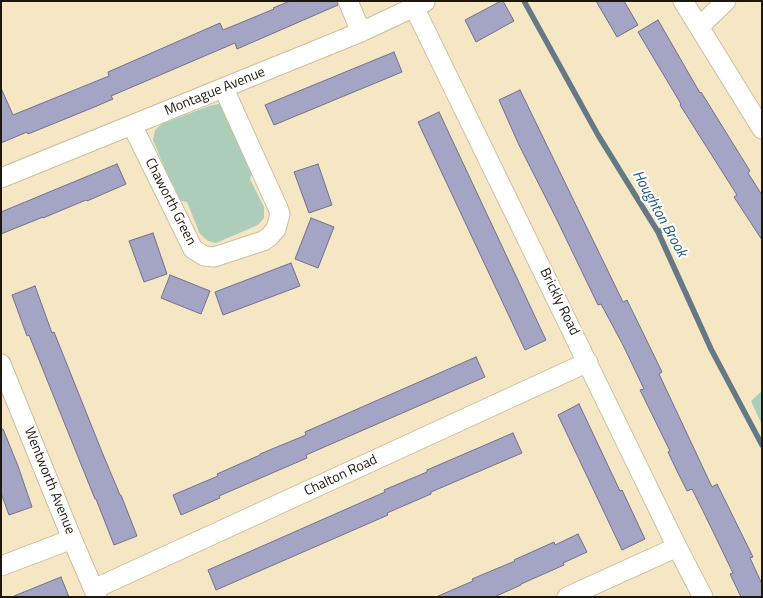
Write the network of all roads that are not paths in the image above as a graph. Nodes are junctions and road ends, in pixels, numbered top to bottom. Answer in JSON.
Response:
{"nodes":[{"id":1,"x":348,"y":1,"type":"edge"},
{"id":2,"x":683,"y":1,"type":"edge"},
{"id":3,"x":726,"y":1,"type":"edge"},
{"id":4,"x":420,"y":4,"type":"edge"},
{"id":5,"x":699,"y":27,"type":"junction"},
{"id":6,"x":361,"y":32,"type":"junction"},
{"id":7,"x":224,"y":89,"type":"junction"},
{"id":8,"x":132,"y":125,"type":"junction"},
{"id":9,"x":762,"y":129,"type":"edge"},
{"id":10,"x":1,"y":178,"type":"edge"},
{"id":11,"x":588,"y":362,"type":"junction"},
{"id":12,"x":1,"y":364,"type":"edge"},
{"id":13,"x":72,"y":539,"type":"junction"},
{"id":14,"x":677,"y":547,"type":"junction"},
{"id":15,"x":1,"y":566,"type":"edge"},
{"id":16,"x":96,"y":593,"type":"edge"},
{"id":17,"x":567,"y":597,"type":"edge"},
{"id":18,"x":703,"y":597,"type":"edge"}],
"edges":[{"from":1,"to":6,"type":"street"},
{"from":2,"to":5,"type":"street"},
{"from":3,"to":5,"type":"street"},
{"from":4,"to":6,"type":"street","name":"Montague Avenue"},
{"from":4,"to":11,"type":"street","name":"Brickly Road"},
{"from":5,"to":9,"type":"street"},
{"from":6,"to":7,"type":"street","name":"Montague Avenue"},
{"from":7,"to":8,"type":"street","name":"Montague Avenue"},
{"from":7,"to":8,"type":"street","name":"Chaworth Green"},
{"from":8,"to":10,"type":"street","name":"Montague Avenue"},
{"from":11,"to":14,"type":"street","name":"Brickly Road"},
{"from":11,"to":16,"type":"street","name":"Chalton Road"},
{"from":12,"to":13,"type":"street","name":"Wentworth Avenue"},
{"from":13,"to":15,"type":"street"},
{"from":13,"to":16,"type":"street","name":"Wentworth Avenue"},
{"from":14,"to":17,"type":"street"},
{"from":14,"to":18,"type":"street","name":"Brickly Road"}]}
